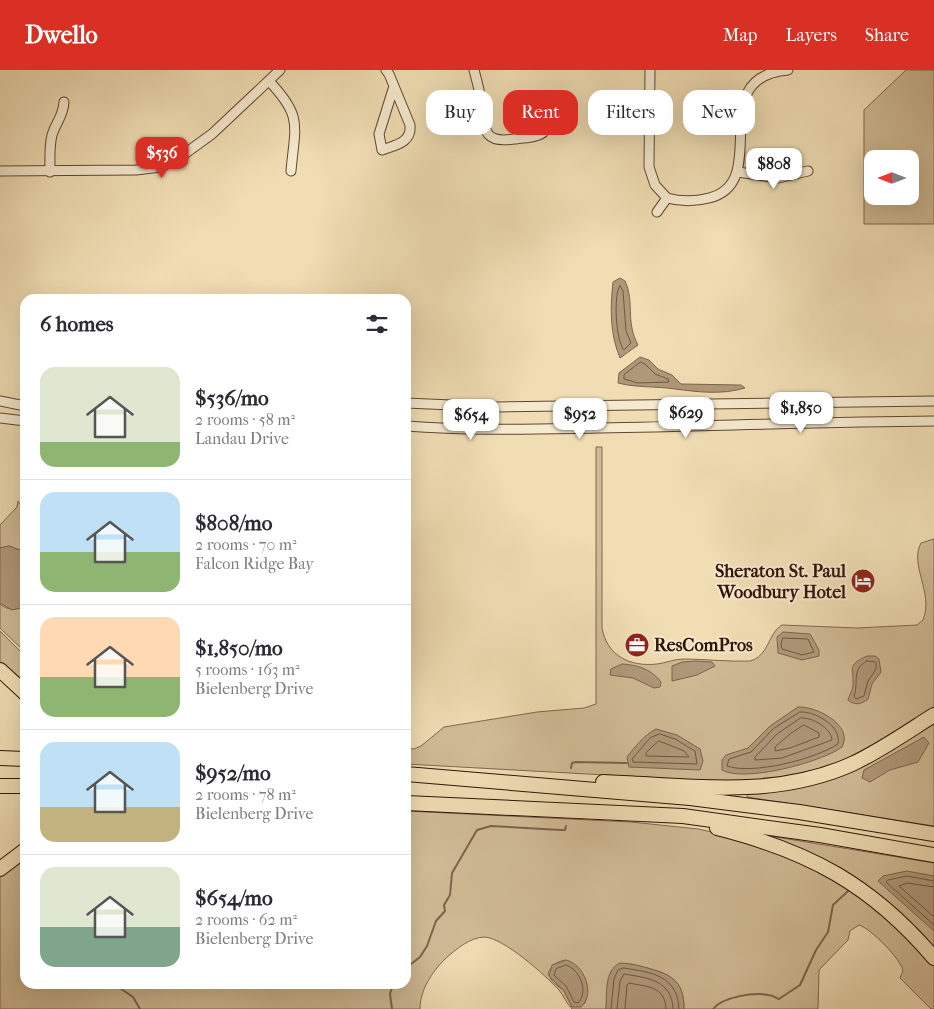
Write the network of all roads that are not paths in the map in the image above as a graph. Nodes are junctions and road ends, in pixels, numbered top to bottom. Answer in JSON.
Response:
{"nodes":[{"id":1,"x":280,"y":70,"type":"edge"},
{"id":2,"x":386,"y":70,"type":"edge"},
{"id":3,"x":474,"y":70,"type":"edge"},
{"id":4,"x":650,"y":70,"type":"edge"},
{"id":5,"x":788,"y":70,"type":"edge"},
{"id":6,"x":269,"y":81,"type":"junction"},
{"id":7,"x":394,"y":86,"type":"junction"},
{"id":8,"x":64,"y":102,"type":"dead end"},
{"id":9,"x":517,"y":139,"type":"dead end"},
{"id":10,"x":808,"y":170,"type":"dead end"},
{"id":11,"x":0,"y":171,"type":"edge"},
{"id":12,"x":291,"y":171,"type":"dead end"},
{"id":13,"x":50,"y":172,"type":"junction"},
{"id":14,"x":738,"y":172,"type":"junction"},
{"id":15,"x":667,"y":198,"type":"junction"},
{"id":16,"x":657,"y":212,"type":"dead end"},
{"id":17,"x":0,"y":401,"type":"edge"},
{"id":18,"x":934,"y":401,"type":"edge"},
{"id":19,"x":411,"y":403,"type":"edge"},
{"id":20,"x":20,"y":405,"type":"edge"},
{"id":21,"x":0,"y":418,"type":"edge"},
{"id":22,"x":20,"y":420,"type":"edge"},
{"id":23,"x":934,"y":421,"type":"edge"},
{"id":24,"x":411,"y":426,"type":"edge"},
{"id":25,"x":0,"y":670,"type":"edge"},
{"id":26,"x":20,"y":688,"type":"edge"},
{"id":27,"x":934,"y":716,"type":"edge"},
{"id":28,"x":0,"y":758,"type":"edge"},
{"id":29,"x":20,"y":759,"type":"edge"},
{"id":30,"x":411,"y":774,"type":"edge"},
{"id":31,"x":510,"y":782,"type":"junction"},
{"id":32,"x":0,"y":786,"type":"edge"},
{"id":33,"x":20,"y":786,"type":"edge"},
{"id":34,"x":411,"y":803,"type":"edge"},
{"id":35,"x":683,"y":816,"type":"junction"},
{"id":36,"x":934,"y":834,"type":"edge"},
{"id":37,"x":20,"y":854,"type":"edge"},
{"id":38,"x":934,"y":855,"type":"edge"},
{"id":39,"x":0,"y":869,"type":"edge"},
{"id":40,"x":934,"y":958,"type":"edge"}],
"edges":[{"from":1,"to":6,"type":"street"},
{"from":2,"to":7,"type":"street"},
{"from":3,"to":9,"type":"street"},
{"from":4,"to":15,"type":"street"},
{"from":5,"to":14,"type":"street"},
{"from":6,"to":12,"type":"street"},
{"from":6,"to":13,"type":"street"},
{"from":7,"to":7,"type":"street"},
{"from":8,"to":13,"type":"street"},
{"from":10,"to":14,"type":"street"},
{"from":11,"to":13,"type":"street"},
{"from":14,"to":15,"type":"street"},
{"from":15,"to":16,"type":"street"},
{"from":17,"to":20,"type":"street"},
{"from":18,"to":19,"type":"street"},
{"from":21,"to":22,"type":"street"},
{"from":23,"to":24,"type":"street"},
{"from":25,"to":26,"type":"highway"},
{"from":27,"to":31,"type":"highway"},
{"from":28,"to":29,"type":"highway"},
{"from":30,"to":31,"type":"highway"},
{"from":31,"to":36,"type":"highway"},
{"from":32,"to":33,"type":"highway"},
{"from":34,"to":35,"type":"highway"},
{"from":35,"to":38,"type":"highway"},
{"from":35,"to":40,"type":"highway"},
{"from":37,"to":39,"type":"highway"}]}
